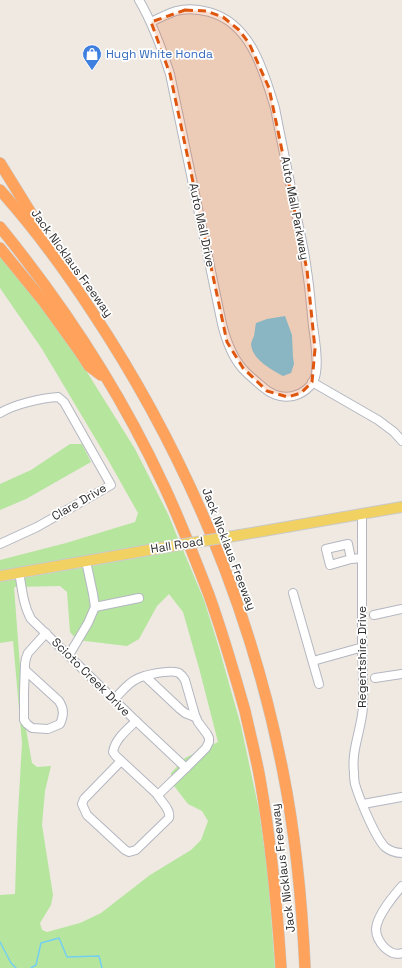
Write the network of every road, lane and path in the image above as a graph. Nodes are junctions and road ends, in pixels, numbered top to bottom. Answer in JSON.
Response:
{"nodes":[{"id":1,"x":139,"y":0,"type":"edge"},
{"id":2,"x":150,"y":22,"type":"junction"},
{"id":3,"x":0,"y":163,"type":"edge"},
{"id":4,"x":0,"y":190,"type":"edge"},
{"id":5,"x":0,"y":227,"type":"edge"},
{"id":6,"x":0,"y":248,"type":"edge"},
{"id":7,"x":72,"y":281,"type":"junction"},
{"id":8,"x":106,"y":377,"type":"junction"},
{"id":9,"x":312,"y":382,"type":"junction"},
{"id":10,"x":0,"y":413,"type":"edge"},
{"id":11,"x":402,"y":441,"type":"edge"},
{"id":12,"x":402,"y":507,"type":"edge"},
{"id":13,"x":362,"y":514,"type":"junction"},
{"id":14,"x":0,"y":544,"type":"edge"},
{"id":15,"x":362,"y":558,"type":"junction"},
{"id":16,"x":351,"y":559,"type":"dead end"},
{"id":17,"x":86,"y":561,"type":"junction"},
{"id":18,"x":19,"y":572,"type":"junction"},
{"id":19,"x":0,"y":576,"type":"edge"},
{"id":20,"x":293,"y":593,"type":"dead end"},
{"id":21,"x":139,"y":598,"type":"dead end"},
{"id":22,"x":95,"y":607,"type":"junction"},
{"id":23,"x":402,"y":609,"type":"edge"},
{"id":24,"x":374,"y":615,"type":"dead end"},
{"id":25,"x":46,"y":633,"type":"junction"},
{"id":26,"x":363,"y":647,"type":"junction"},
{"id":27,"x":69,"y":655,"type":"junction"},
{"id":28,"x":312,"y":661,"type":"junction"},
{"id":29,"x":25,"y":670,"type":"junction"},
{"id":30,"x":402,"y":674,"type":"edge"},
{"id":31,"x":144,"y":676,"type":"junction"},
{"id":32,"x":375,"y":678,"type":"dead end"},
{"id":33,"x":319,"y":684,"type":"dead end"},
{"id":34,"x":114,"y":700,"type":"junction"},
{"id":35,"x":195,"y":717,"type":"junction"},
{"id":36,"x":136,"y":721,"type":"junction"},
{"id":37,"x":121,"y":761,"type":"junction"},
{"id":38,"x":186,"y":768,"type":"junction"},
{"id":39,"x":158,"y":794,"type":"junction"},
{"id":40,"x":402,"y":797,"type":"edge"},
{"id":41,"x":363,"y":804,"type":"junction"},
{"id":42,"x":402,"y":853,"type":"edge"},
{"id":43,"x":402,"y":886,"type":"edge"},
{"id":44,"x":402,"y":953,"type":"edge"},
{"id":45,"x":281,"y":968,"type":"edge"},
{"id":46,"x":305,"y":968,"type":"edge"}],
"edges":[{"from":1,"to":2,"type":"street","name":"Auto Mall Drive"},
{"from":2,"to":9,"type":"street","name":"Auto Mall Drive"},
{"from":2,"to":9,"type":"street","name":"Auto Mall Parkway"},
{"from":3,"to":7,"type":"highway"},
{"from":4,"to":7,"type":"highway","name":"Jack Nicklaus Freeway"},
{"from":5,"to":8,"type":"highway","name":"Jack Nicklaus Freeway"},
{"from":6,"to":8,"type":"highway"},
{"from":7,"to":46,"type":"highway","name":"Jack Nicklaus Freeway"},
{"from":8,"to":45,"type":"highway","name":"Jack Nicklaus Freeway"},
{"from":9,"to":11,"type":"street"},
{"from":10,"to":14,"type":"street","name":"Clare Drive"},
{"from":12,"to":13,"type":"main road","name":"Hall Road"},
{"from":13,"to":15,"type":"street","name":"Regentshire Drive"},
{"from":13,"to":17,"type":"main road","name":"Hall Road","bridge":true},
{"from":15,"to":16,"type":"street"},
{"from":15,"to":26,"type":"street","name":"Regentshire Drive"},
{"from":17,"to":18,"type":"main road","name":"Hall Road"},
{"from":17,"to":22,"type":"street"},
{"from":18,"to":19,"type":"main road","name":"Hall Road"},
{"from":18,"to":25,"type":"street","name":"Scioto Creek Drive"},
{"from":20,"to":28,"type":"street"},
{"from":21,"to":22,"type":"street"},
{"from":22,"to":27,"type":"street"},
{"from":23,"to":24,"type":"street"},
{"from":25,"to":27,"type":"street","name":"Scioto Creek Drive"},
{"from":25,"to":29,"type":"street"},
{"from":26,"to":28,"type":"street"},
{"from":26,"to":41,"type":"street","name":"Regentshire Drive"},
{"from":27,"to":34,"type":"street","name":"Scioto Creek Drive"},
{"from":28,"to":33,"type":"street"},
{"from":29,"to":29,"type":"street"},
{"from":30,"to":32,"type":"street"},
{"from":31,"to":34,"type":"street"},
{"from":31,"to":35,"type":"street"},
{"from":31,"to":35,"type":"street"},
{"from":34,"to":36,"type":"street","name":"Scioto Creek Drive"},
{"from":35,"to":38,"type":"street"},
{"from":36,"to":37,"type":"street"},
{"from":36,"to":38,"type":"street","name":"Scioto Creek Drive"},
{"from":37,"to":39,"type":"street"},
{"from":37,"to":39,"type":"street"},
{"from":38,"to":39,"type":"street"},
{"from":40,"to":41,"type":"street"},
{"from":41,"to":42,"type":"street","name":"Regentshire Drive"},
{"from":43,"to":44,"type":"street"}]}
